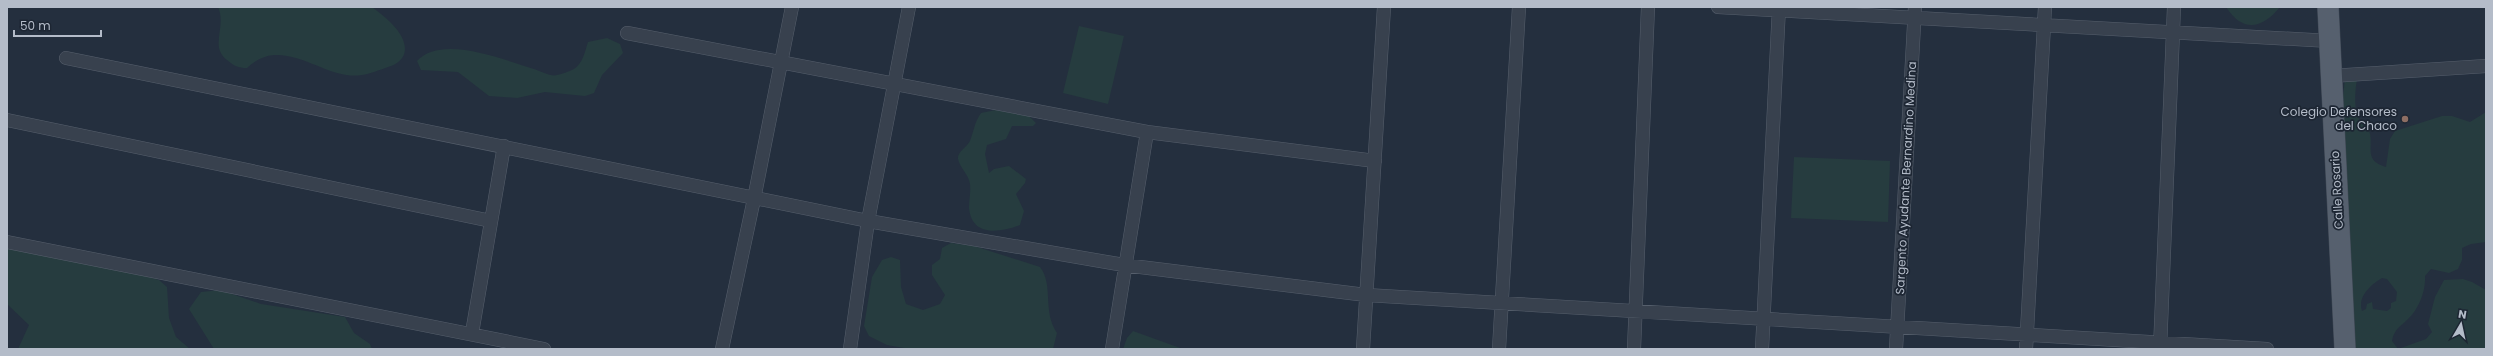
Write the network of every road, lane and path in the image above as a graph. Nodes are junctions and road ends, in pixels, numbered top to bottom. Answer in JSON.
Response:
{"nodes":[{"id":1,"x":792,"y":7,"type":"edge"},
{"id":2,"x":908,"y":7,"type":"edge"},
{"id":3,"x":1384,"y":7,"type":"edge"},
{"id":4,"x":1519,"y":7,"type":"edge"},
{"id":5,"x":1648,"y":7,"type":"edge"},
{"id":6,"x":1718,"y":7,"type":"edge"},
{"id":7,"x":2045,"y":7,"type":"edge"},
{"id":8,"x":2174,"y":7,"type":"edge"},
{"id":9,"x":2328,"y":7,"type":"edge"},
{"id":10,"x":1779,"y":9,"type":"edge"},
{"id":11,"x":1915,"y":13,"type":"edge"},
{"id":12,"x":2045,"y":26,"type":"junction"},
{"id":13,"x":627,"y":33,"type":"dead end"},
{"id":14,"x":2173,"y":34,"type":"junction"},
{"id":15,"x":2330,"y":41,"type":"junction"},
{"id":16,"x":66,"y":58,"type":"dead end"},
{"id":17,"x":780,"y":61,"type":"junction"},
{"id":18,"x":2486,"y":66,"type":"edge"},
{"id":19,"x":2331,"y":76,"type":"junction"},
{"id":20,"x":894,"y":83,"type":"junction"},
{"id":21,"x":7,"y":120,"type":"edge"},
{"id":22,"x":1147,"y":132,"type":"junction"},
{"id":23,"x":504,"y":146,"type":"junction"},
{"id":24,"x":1375,"y":161,"type":"junction"},
{"id":25,"x":754,"y":199,"type":"junction"},
{"id":26,"x":491,"y":221,"type":"junction"},
{"id":27,"x":868,"y":221,"type":"junction"},
{"id":28,"x":7,"y":242,"type":"edge"},
{"id":29,"x":1124,"y":265,"type":"junction"},
{"id":30,"x":1366,"y":295,"type":"junction"},
{"id":31,"x":1502,"y":301,"type":"junction"},
{"id":32,"x":1636,"y":310,"type":"junction"},
{"id":33,"x":1763,"y":318,"type":"junction"},
{"id":34,"x":1897,"y":326,"type":"junction"},
{"id":35,"x":472,"y":333,"type":"junction"},
{"id":36,"x":2026,"y":334,"type":"junction"},
{"id":37,"x":2160,"y":346,"type":"edge"},
{"id":38,"x":544,"y":349,"type":"edge"},
{"id":39,"x":722,"y":349,"type":"edge"},
{"id":40,"x":850,"y":349,"type":"edge"},
{"id":41,"x":1112,"y":349,"type":"edge"},
{"id":42,"x":1363,"y":349,"type":"edge"},
{"id":43,"x":1499,"y":349,"type":"edge"},
{"id":44,"x":1634,"y":349,"type":"edge"},
{"id":45,"x":1762,"y":349,"type":"edge"},
{"id":46,"x":1896,"y":349,"type":"edge"},
{"id":47,"x":2026,"y":349,"type":"edge"},
{"id":48,"x":2267,"y":349,"type":"edge"},
{"id":49,"x":2345,"y":349,"type":"edge"}],
"edges":[{"from":1,"to":17,"type":"street"},
{"from":2,"to":20,"type":"street"},
{"from":3,"to":24,"type":"street"},
{"from":4,"to":31,"type":"street"},
{"from":5,"to":32,"type":"street"},
{"from":6,"to":10,"type":"street"},
{"from":7,"to":12,"type":"street"},
{"from":8,"to":14,"type":"street"},
{"from":9,"to":15,"type":"main road","name":"Calle Rosario"},
{"from":10,"to":11,"type":"street"},
{"from":10,"to":33,"type":"street"},
{"from":11,"to":12,"type":"street"},
{"from":11,"to":34,"type":"street","name":"Sargento Ayudante Bernardino Medina"},
{"from":12,"to":14,"type":"street"},
{"from":12,"to":36,"type":"street"},
{"from":13,"to":17,"type":"street"},
{"from":14,"to":15,"type":"street"},
{"from":14,"to":37,"type":"street"},
{"from":15,"to":19,"type":"main road","name":"Calle Rosario"},
{"from":16,"to":23,"type":"street"},
{"from":17,"to":20,"type":"street"},
{"from":17,"to":25,"type":"street"},
{"from":18,"to":19,"type":"street"},
{"from":19,"to":49,"type":"main road","name":"Calle Rosario"},
{"from":20,"to":22,"type":"street"},
{"from":20,"to":27,"type":"street"},
{"from":21,"to":26,"type":"street"},
{"from":22,"to":24,"type":"street"},
{"from":22,"to":29,"type":"street"},
{"from":23,"to":25,"type":"street"},
{"from":23,"to":26,"type":"street"},
{"from":24,"to":30,"type":"street"},
{"from":25,"to":27,"type":"street"},
{"from":25,"to":39,"type":"street"},
{"from":26,"to":35,"type":"street"},
{"from":27,"to":29,"type":"street"},
{"from":27,"to":40,"type":"street"},
{"from":28,"to":35,"type":"street"},
{"from":29,"to":30,"type":"street"},
{"from":29,"to":41,"type":"street"},
{"from":30,"to":31,"type":"street"},
{"from":30,"to":42,"type":"street"},
{"from":31,"to":32,"type":"street"},
{"from":31,"to":43,"type":"street"},
{"from":32,"to":33,"type":"street"},
{"from":32,"to":44,"type":"street"},
{"from":33,"to":34,"type":"street"},
{"from":33,"to":45,"type":"street"},
{"from":34,"to":36,"type":"street"},
{"from":34,"to":46,"type":"street","name":"Sargento Ayudante Bernardino Medina"},
{"from":35,"to":38,"type":"street"},
{"from":36,"to":37,"type":"street"},
{"from":36,"to":47,"type":"street"},
{"from":37,"to":48,"type":"street"}]}
